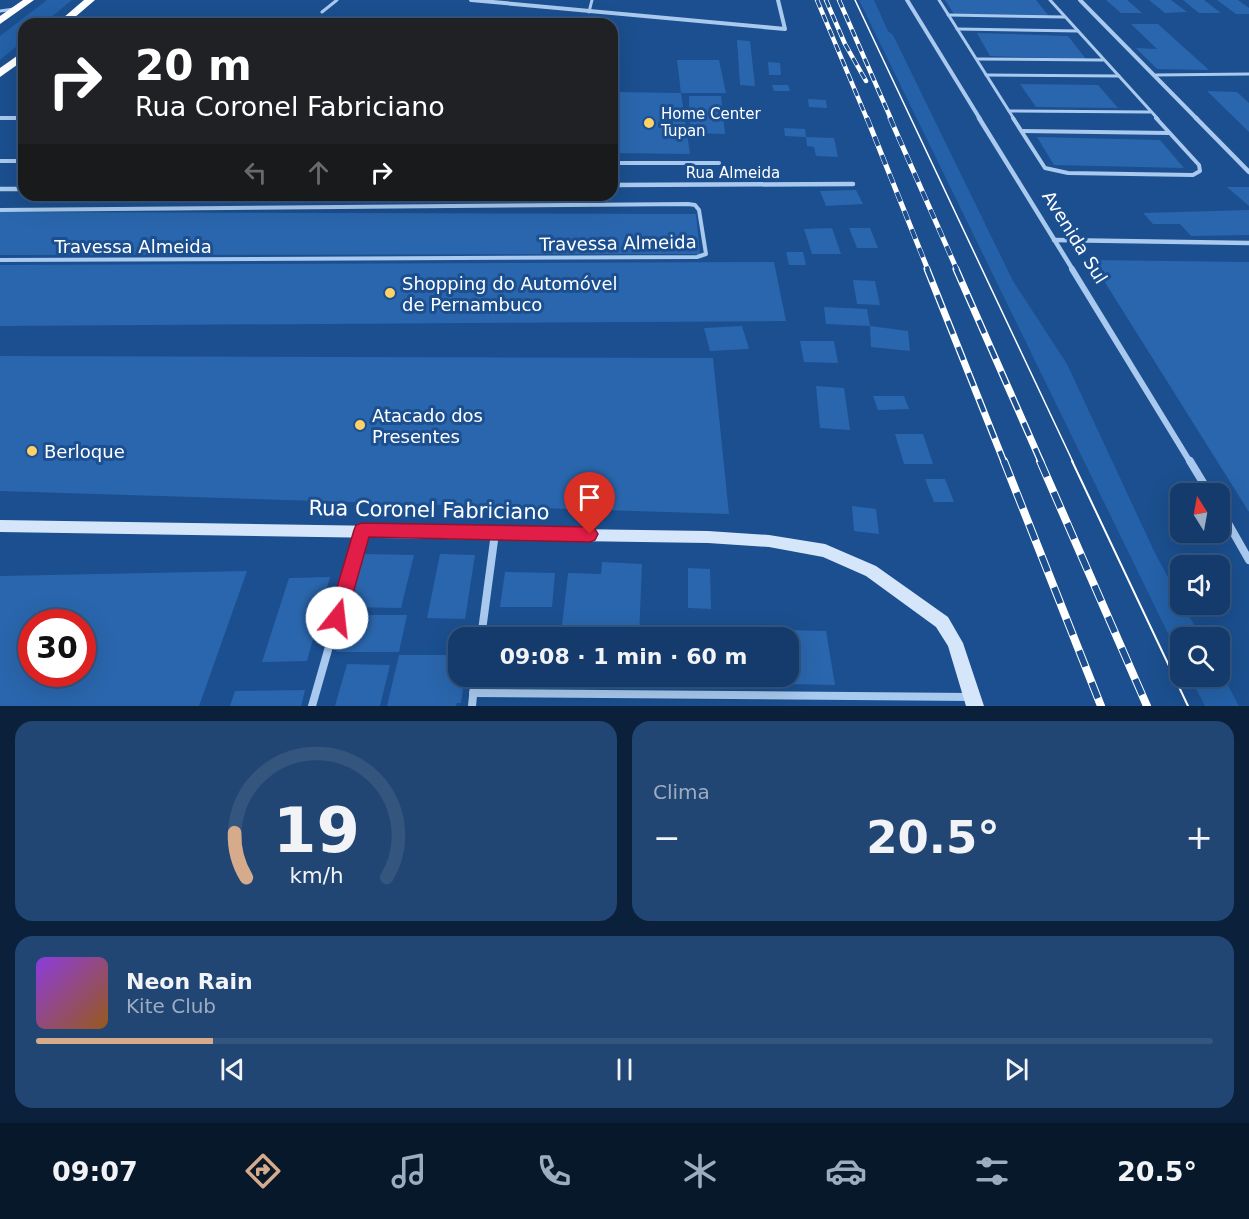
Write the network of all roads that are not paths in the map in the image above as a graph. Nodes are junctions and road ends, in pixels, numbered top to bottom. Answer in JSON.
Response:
{"nodes":[{"id":1,"x":28,"y":0,"type":"edge"},
{"id":2,"x":90,"y":0,"type":"edge"},
{"id":3,"x":337,"y":0,"type":"edge"},
{"id":4,"x":471,"y":0,"type":"edge"},
{"id":5,"x":592,"y":0,"type":"edge"},
{"id":6,"x":778,"y":0,"type":"edge"},
{"id":7,"x":907,"y":0,"type":"edge"},
{"id":8,"x":939,"y":0,"type":"edge"},
{"id":9,"x":1050,"y":0,"type":"edge"},
{"id":10,"x":1080,"y":0,"type":"edge"},
{"id":11,"x":17,"y":9,"type":"junction"},
{"id":12,"x":0,"y":11,"type":"edge"},
{"id":13,"x":322,"y":12,"type":"dead end"},
{"id":14,"x":589,"y":12,"type":"junction"},
{"id":15,"x":948,"y":15,"type":"junction"},
{"id":16,"x":1065,"y":17,"type":"junction"},
{"id":17,"x":68,"y":18,"type":"edge"},
{"id":18,"x":0,"y":21,"type":"edge"},
{"id":19,"x":957,"y":28,"type":"junction"},
{"id":20,"x":1078,"y":31,"type":"junction"},
{"id":21,"x":18,"y":59,"type":"edge"},
{"id":22,"x":977,"y":59,"type":"junction"},
{"id":23,"x":1104,"y":60,"type":"junction"},
{"id":24,"x":0,"y":74,"type":"edge"},
{"id":25,"x":1249,"y":74,"type":"edge"},
{"id":26,"x":986,"y":75,"type":"junction"},
{"id":27,"x":1156,"y":75,"type":"junction"},
{"id":28,"x":1119,"y":76,"type":"junction"},
{"id":29,"x":1009,"y":111,"type":"junction"},
{"id":30,"x":1150,"y":111,"type":"junction"},
{"id":31,"x":0,"y":118,"type":"edge"},
{"id":32,"x":18,"y":118,"type":"edge"},
{"id":33,"x":1022,"y":131,"type":"junction"},
{"id":34,"x":1169,"y":133,"type":"junction"},
{"id":35,"x":0,"y":161,"type":"edge"},
{"id":36,"x":18,"y":161,"type":"edge"},
{"id":37,"x":618,"y":163,"type":"edge"},
{"id":38,"x":719,"y":163,"type":"dead end"},
{"id":39,"x":1249,"y":172,"type":"edge"},
{"id":40,"x":853,"y":184,"type":"dead end"},
{"id":41,"x":618,"y":185,"type":"edge"},
{"id":42,"x":0,"y":189,"type":"edge"},
{"id":43,"x":18,"y":189,"type":"edge"},
{"id":44,"x":0,"y":210,"type":"edge"},
{"id":45,"x":1054,"y":240,"type":"junction"},
{"id":46,"x":1249,"y":243,"type":"edge"},
{"id":47,"x":0,"y":260,"type":"edge"},
{"id":48,"x":1203,"y":483,"type":"edge"},
{"id":49,"x":0,"y":526,"type":"edge"},
{"id":50,"x":1230,"y":527,"type":"edge"},
{"id":51,"x":362,"y":530,"type":"junction"},
{"id":52,"x":495,"y":533,"type":"junction"},
{"id":53,"x":1249,"y":560,"type":"edge"},
{"id":54,"x":482,"y":627,"type":"edge"},
{"id":55,"x":474,"y":687,"type":"edge"},
{"id":56,"x":473,"y":693,"type":"junction"},
{"id":57,"x":974,"y":701,"type":"edge"},
{"id":58,"x":312,"y":706,"type":"edge"},
{"id":59,"x":471,"y":706,"type":"edge"}],
"edges":[{"from":1,"to":11,"type":"highway"},
{"from":2,"to":17,"type":"highway"},
{"from":3,"to":13,"type":"lane"},
{"from":4,"to":14,"type":"street"},
{"from":5,"to":14,"type":"lane"},
{"from":6,"to":14,"type":"street"},
{"from":7,"to":45,"type":"street","name":"Avenida Sul"},
{"from":8,"to":15,"type":"lane"},
{"from":9,"to":16,"type":"lane"},
{"from":10,"to":27,"type":"street"},
{"from":11,"to":12,"type":"lane"},
{"from":11,"to":18,"type":"highway"},
{"from":15,"to":16,"type":"lane"},
{"from":15,"to":19,"type":"lane"},
{"from":16,"to":20,"type":"lane"},
{"from":19,"to":20,"type":"lane"},
{"from":19,"to":22,"type":"lane"},
{"from":20,"to":23,"type":"lane"},
{"from":21,"to":24,"type":"highway"},
{"from":22,"to":23,"type":"lane"},
{"from":22,"to":26,"type":"lane"},
{"from":23,"to":28,"type":"lane"},
{"from":25,"to":27,"type":"lane"},
{"from":26,"to":28,"type":"lane"},
{"from":26,"to":29,"type":"lane"},
{"from":27,"to":39,"type":"street"},
{"from":28,"to":30,"type":"lane"},
{"from":29,"to":30,"type":"lane"},
{"from":29,"to":33,"type":"lane"},
{"from":30,"to":34,"type":"lane"},
{"from":31,"to":32,"type":"lane"},
{"from":33,"to":34,"type":"lane"},
{"from":33,"to":34,"type":"lane"},
{"from":35,"to":36,"type":"lane"},
{"from":37,"to":38,"type":"lane"},
{"from":40,"to":41,"type":"street","name":"Rua Almeida"},
{"from":42,"to":43,"type":"street"},
{"from":44,"to":47,"type":"lane","name":"Travessa Almeida"},
{"from":45,"to":46,"type":"street"},
{"from":45,"to":48,"type":"street","name":"Avenida Sul"},
{"from":49,"to":51,"type":"street","name":"Rua Coronel Fabriciano"},
{"from":50,"to":53,"type":"street"},
{"from":51,"to":52,"type":"street","name":"Rua Coronel Fabriciano"},
{"from":51,"to":58,"type":"street"},
{"from":52,"to":54,"type":"street"},
{"from":52,"to":57,"type":"street","name":"Rua Coronel Fabriciano"},
{"from":55,"to":56,"type":"street"},
{"from":56,"to":57,"type":"street"},
{"from":56,"to":59,"type":"street"}]}
